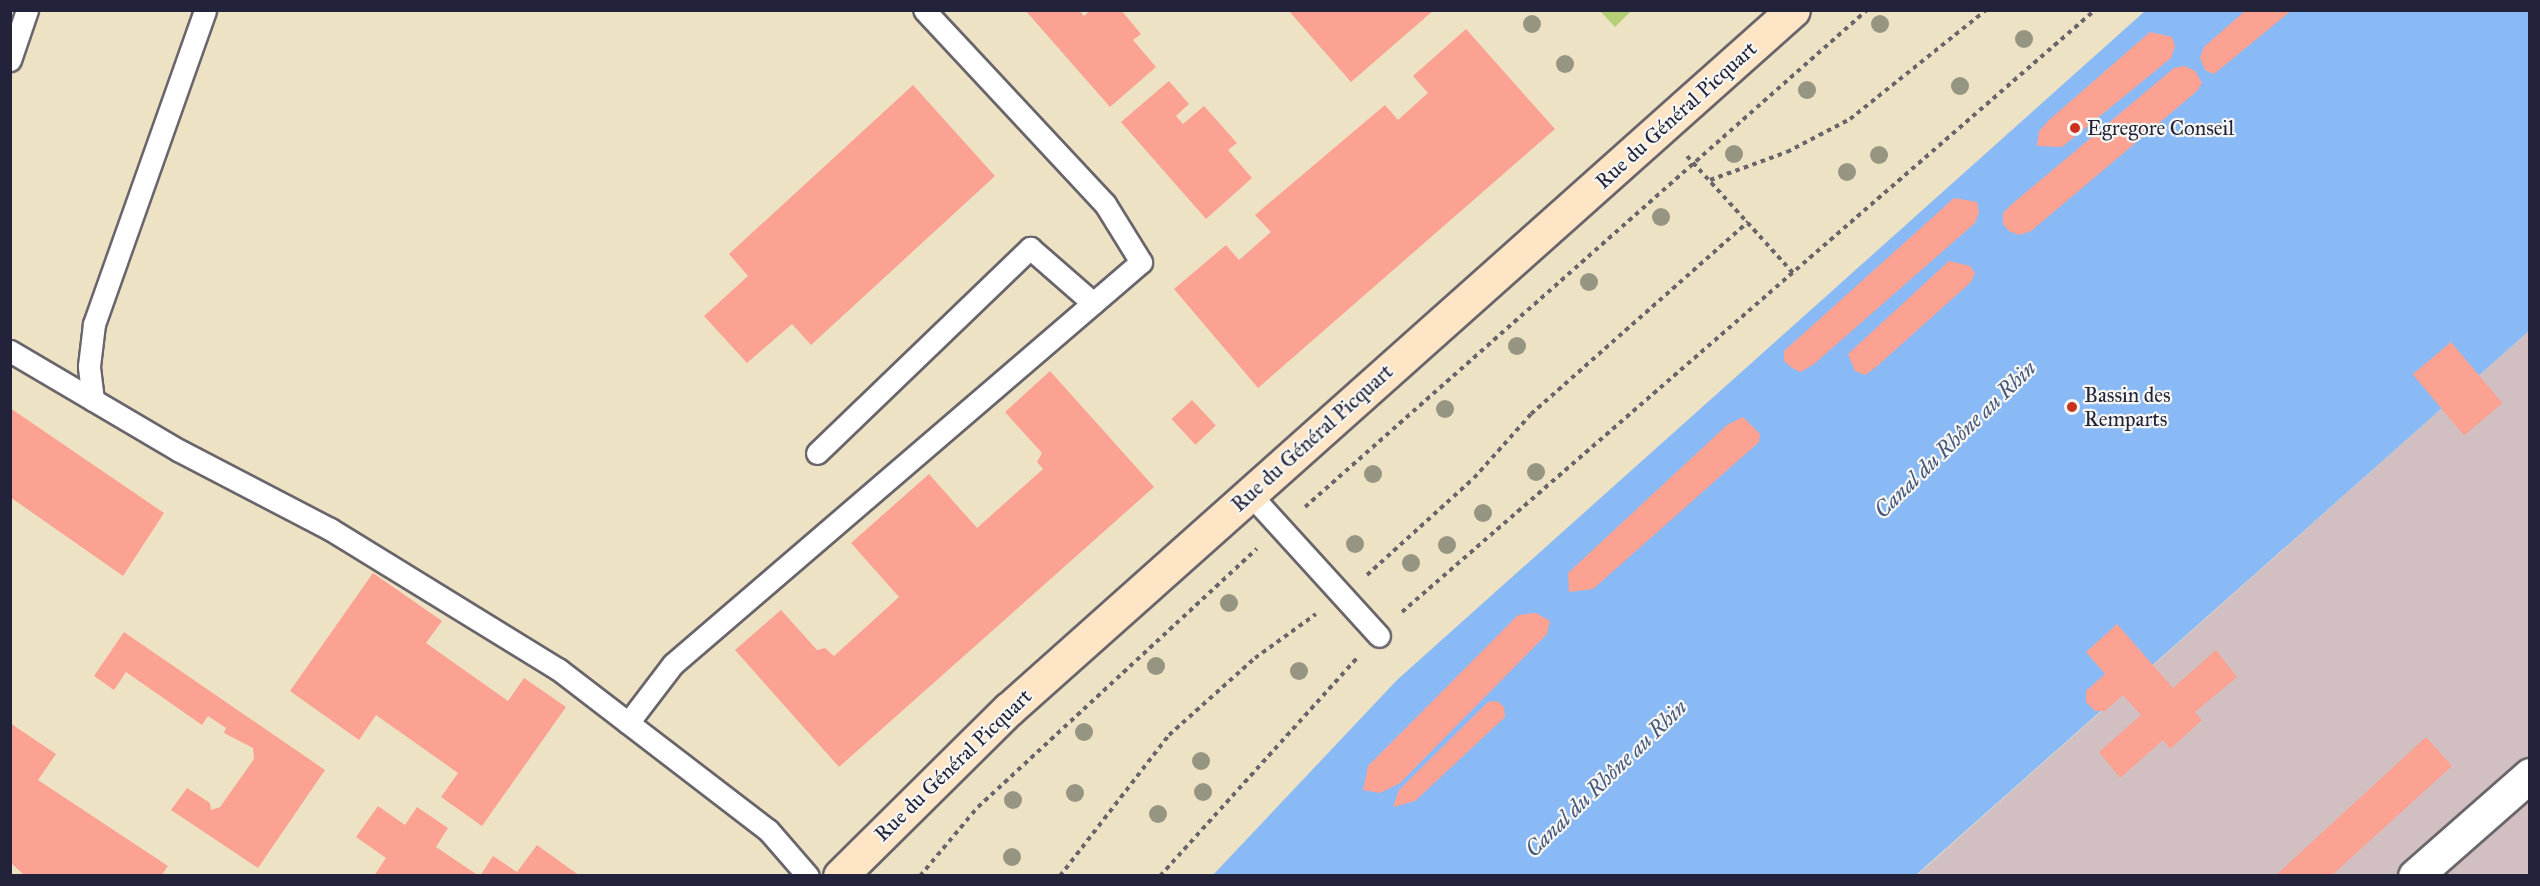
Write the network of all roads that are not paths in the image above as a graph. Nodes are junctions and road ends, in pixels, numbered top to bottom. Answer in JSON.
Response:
{"nodes":[{"id":1,"x":27,"y":10,"type":"edge"},
{"id":2,"x":206,"y":10,"type":"edge"},
{"id":3,"x":924,"y":10,"type":"edge"},
{"id":4,"x":1793,"y":10,"type":"edge"},
{"id":5,"x":10,"y":60,"type":"edge"},
{"id":6,"x":1093,"y":303,"type":"junction"},
{"id":7,"x":10,"y":351,"type":"edge"},
{"id":8,"x":93,"y":400,"type":"junction"},
{"id":9,"x":817,"y":453,"type":"dead end"},
{"id":10,"x":1249,"y":493,"type":"junction"},
{"id":11,"x":1379,"y":636,"type":"road end"},
{"id":12,"x":628,"y":723,"type":"junction"},
{"id":13,"x":2529,"y":775,"type":"edge"},
{"id":14,"x":808,"y":876,"type":"edge"},
{"id":15,"x":840,"y":876,"type":"edge"},
{"id":16,"x":2415,"y":876,"type":"edge"}],
"edges":[{"from":1,"to":5,"type":"lane"},
{"from":2,"to":8,"type":"lane"},
{"from":3,"to":6,"type":"lane"},
{"from":4,"to":10,"type":"main road","name":"Rue du Général Picquart"},
{"from":6,"to":9,"type":"lane"},
{"from":6,"to":12,"type":"lane"},
{"from":7,"to":8,"type":"lane"},
{"from":8,"to":12,"type":"lane"},
{"from":10,"to":11,"type":"lane"},
{"from":10,"to":15,"type":"main road","name":"Rue du Général Picquart"},
{"from":12,"to":14,"type":"lane"},
{"from":13,"to":16,"type":"street"}]}
